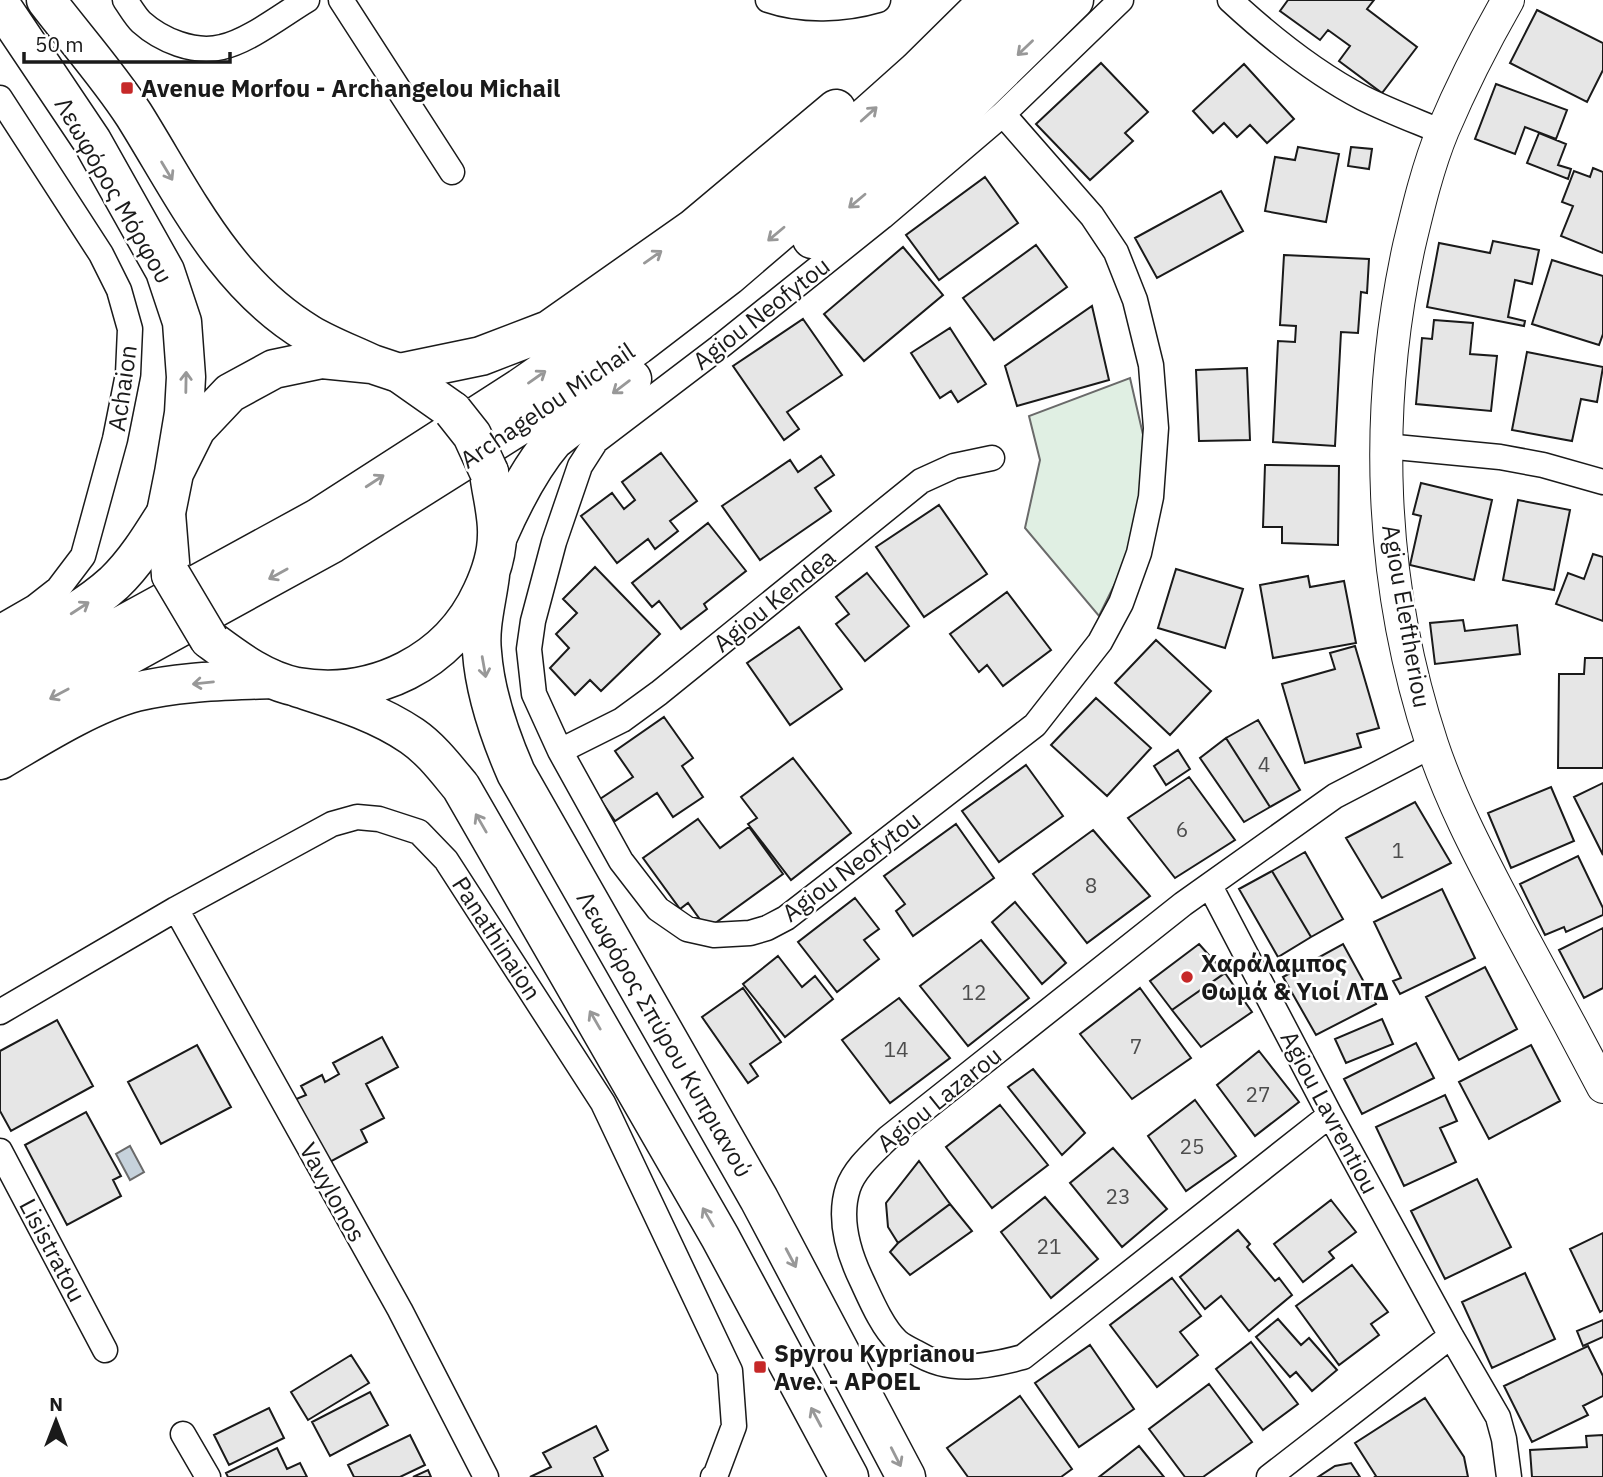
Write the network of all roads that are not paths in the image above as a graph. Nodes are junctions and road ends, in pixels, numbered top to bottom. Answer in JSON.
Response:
{"nodes":[{"id":1,"x":46,"y":0,"type":"edge"},
{"id":2,"x":125,"y":0,"type":"edge"},
{"id":3,"x":307,"y":0,"type":"edge"},
{"id":4,"x":341,"y":0,"type":"edge"},
{"id":5,"x":768,"y":0,"type":"edge"},
{"id":6,"x":878,"y":0,"type":"edge"},
{"id":7,"x":952,"y":0,"type":"edge"},
{"id":8,"x":989,"y":0,"type":"edge"},
{"id":9,"x":1033,"y":0,"type":"edge"},
{"id":10,"x":1074,"y":0,"type":"edge"},
{"id":11,"x":1121,"y":0,"type":"edge"},
{"id":12,"x":1230,"y":0,"type":"edge"},
{"id":13,"x":1508,"y":0,"type":"edge"},
{"id":14,"x":0,"y":4,"type":"edge"},
{"id":15,"x":0,"y":97,"type":"edge"},
{"id":16,"x":1003,"y":114,"type":"junction"},
{"id":17,"x":1442,"y":132,"type":"junction"},
{"id":18,"x":452,"y":172,"type":"dead end"},
{"id":19,"x":386,"y":368,"type":"junction"},
{"id":20,"x":1385,"y":446,"type":"junction"},
{"id":21,"x":992,"y":458,"type":"dead end"},
{"id":22,"x":174,"y":473,"type":"junction"},
{"id":23,"x":1603,"y":482,"type":"edge"},
{"id":24,"x":166,"y":513,"type":"junction"},
{"id":25,"x":498,"y":536,"type":"junction"},
{"id":26,"x":490,"y":575,"type":"junction"},
{"id":27,"x":0,"y":626,"type":"edge"},
{"id":28,"x":0,"y":655,"type":"edge"},
{"id":29,"x":284,"y":683,"type":"junction"},
{"id":30,"x":0,"y":692,"type":"edge"},
{"id":31,"x":0,"y":726,"type":"edge"},
{"id":32,"x":1433,"y":745,"type":"junction"},
{"id":33,"x":560,"y":751,"type":"junction"},
{"id":34,"x":0,"y":760,"type":"edge"},
{"id":35,"x":1210,"y":886,"type":"junction"},
{"id":36,"x":176,"y":909,"type":"junction"},
{"id":37,"x":0,"y":1012,"type":"edge"},
{"id":38,"x":1603,"y":1087,"type":"edge"},
{"id":39,"x":1330,"y":1115,"type":"junction"},
{"id":40,"x":0,"y":1151,"type":"edge"},
{"id":41,"x":1451,"y":1336,"type":"junction"},
{"id":42,"x":105,"y":1350,"type":"dead end"},
{"id":43,"x":183,"y":1434,"type":"dead end"},
{"id":44,"x":208,"y":1477,"type":"edge"},
{"id":45,"x":486,"y":1477,"type":"edge"},
{"id":46,"x":713,"y":1477,"type":"edge"},
{"id":47,"x":849,"y":1477,"type":"edge"},
{"id":48,"x":906,"y":1477,"type":"edge"},
{"id":49,"x":1269,"y":1477,"type":"edge"},
{"id":50,"x":1509,"y":1477,"type":"edge"}],
"edges":[{"from":1,"to":19,"type":"main road","name":"Λεωφόρος Μόρφου","one_way":true},
{"from":2,"to":3,"type":"street"},
{"from":4,"to":18,"type":"street"},
{"from":5,"to":6,"type":"street"},
{"from":19,"to":7,"type":"main road","one_way":true},
{"from":30,"to":8,"type":"main road","name":"Archagelou Michail","one_way":true},
{"from":9,"to":31,"type":"main road","name":"Archagelou Michail","one_way":true},
{"from":10,"to":25,"type":"main road","one_way":true},
{"from":11,"to":16,"type":"street","name":"Agiou Neofytou"},
{"from":12,"to":17,"type":"street"},
{"from":13,"to":17,"type":"street","name":"Agiou Eleftheriou"},
{"from":22,"to":14,"type":"main road","name":"Λεωφόρος Μόρφου","one_way":true},
{"from":15,"to":27,"type":"street","name":"Achaion"},
{"from":16,"to":33,"type":"street","name":"Agiou Neofytou"},
{"from":16,"to":33,"type":"street","name":"Agiou Neofytou"},
{"from":17,"to":20,"type":"street","name":"Agiou Eleftheriou"},
{"from":19,"to":22,"type":"main road"},
{"from":19,"to":25,"type":"main road","name":"Λεωφόρος Μόρφου","bridge":true},
{"from":20,"to":23,"type":"street"},
{"from":20,"to":32,"type":"street","name":"Agiou Eleftheriou"},
{"from":21,"to":33,"type":"street","name":"Agiou Kendea"},
{"from":22,"to":24,"type":"main road"},
{"from":28,"to":24,"type":"main road","one_way":true},
{"from":24,"to":29,"type":"main road","bridge":true},
{"from":25,"to":26,"type":"main road"},
{"from":26,"to":29,"type":"main road"},
{"from":26,"to":48,"type":"main road","name":"Λεωφόρος Σπύρου Κυπριανού","one_way":true},
{"from":29,"to":34,"type":"main road","one_way":true},
{"from":47,"to":29,"type":"main road","one_way":true},
{"from":32,"to":35,"type":"street","name":"Agiou Lazarou"},
{"from":32,"to":38,"type":"street","name":"Agiou Eleftheriou"},
{"from":35,"to":39,"type":"street","name":"Agiou Lavrentiou"},
{"from":35,"to":39,"type":"street","name":"Agiou Lazarou"},
{"from":36,"to":37,"type":"street","name":"Panathinaion"},
{"from":36,"to":45,"type":"street","name":"Vavylonos"},
{"from":36,"to":46,"type":"street","name":"Panathinaion"},
{"from":39,"to":41,"type":"street","name":"Agiou Lavrentiou"},
{"from":40,"to":42,"type":"street","name":"Lisistratou"},
{"from":41,"to":49,"type":"street"},
{"from":41,"to":50,"type":"street","name":"Agiou Lavrentiou"},
{"from":43,"to":44,"type":"street"}]}
